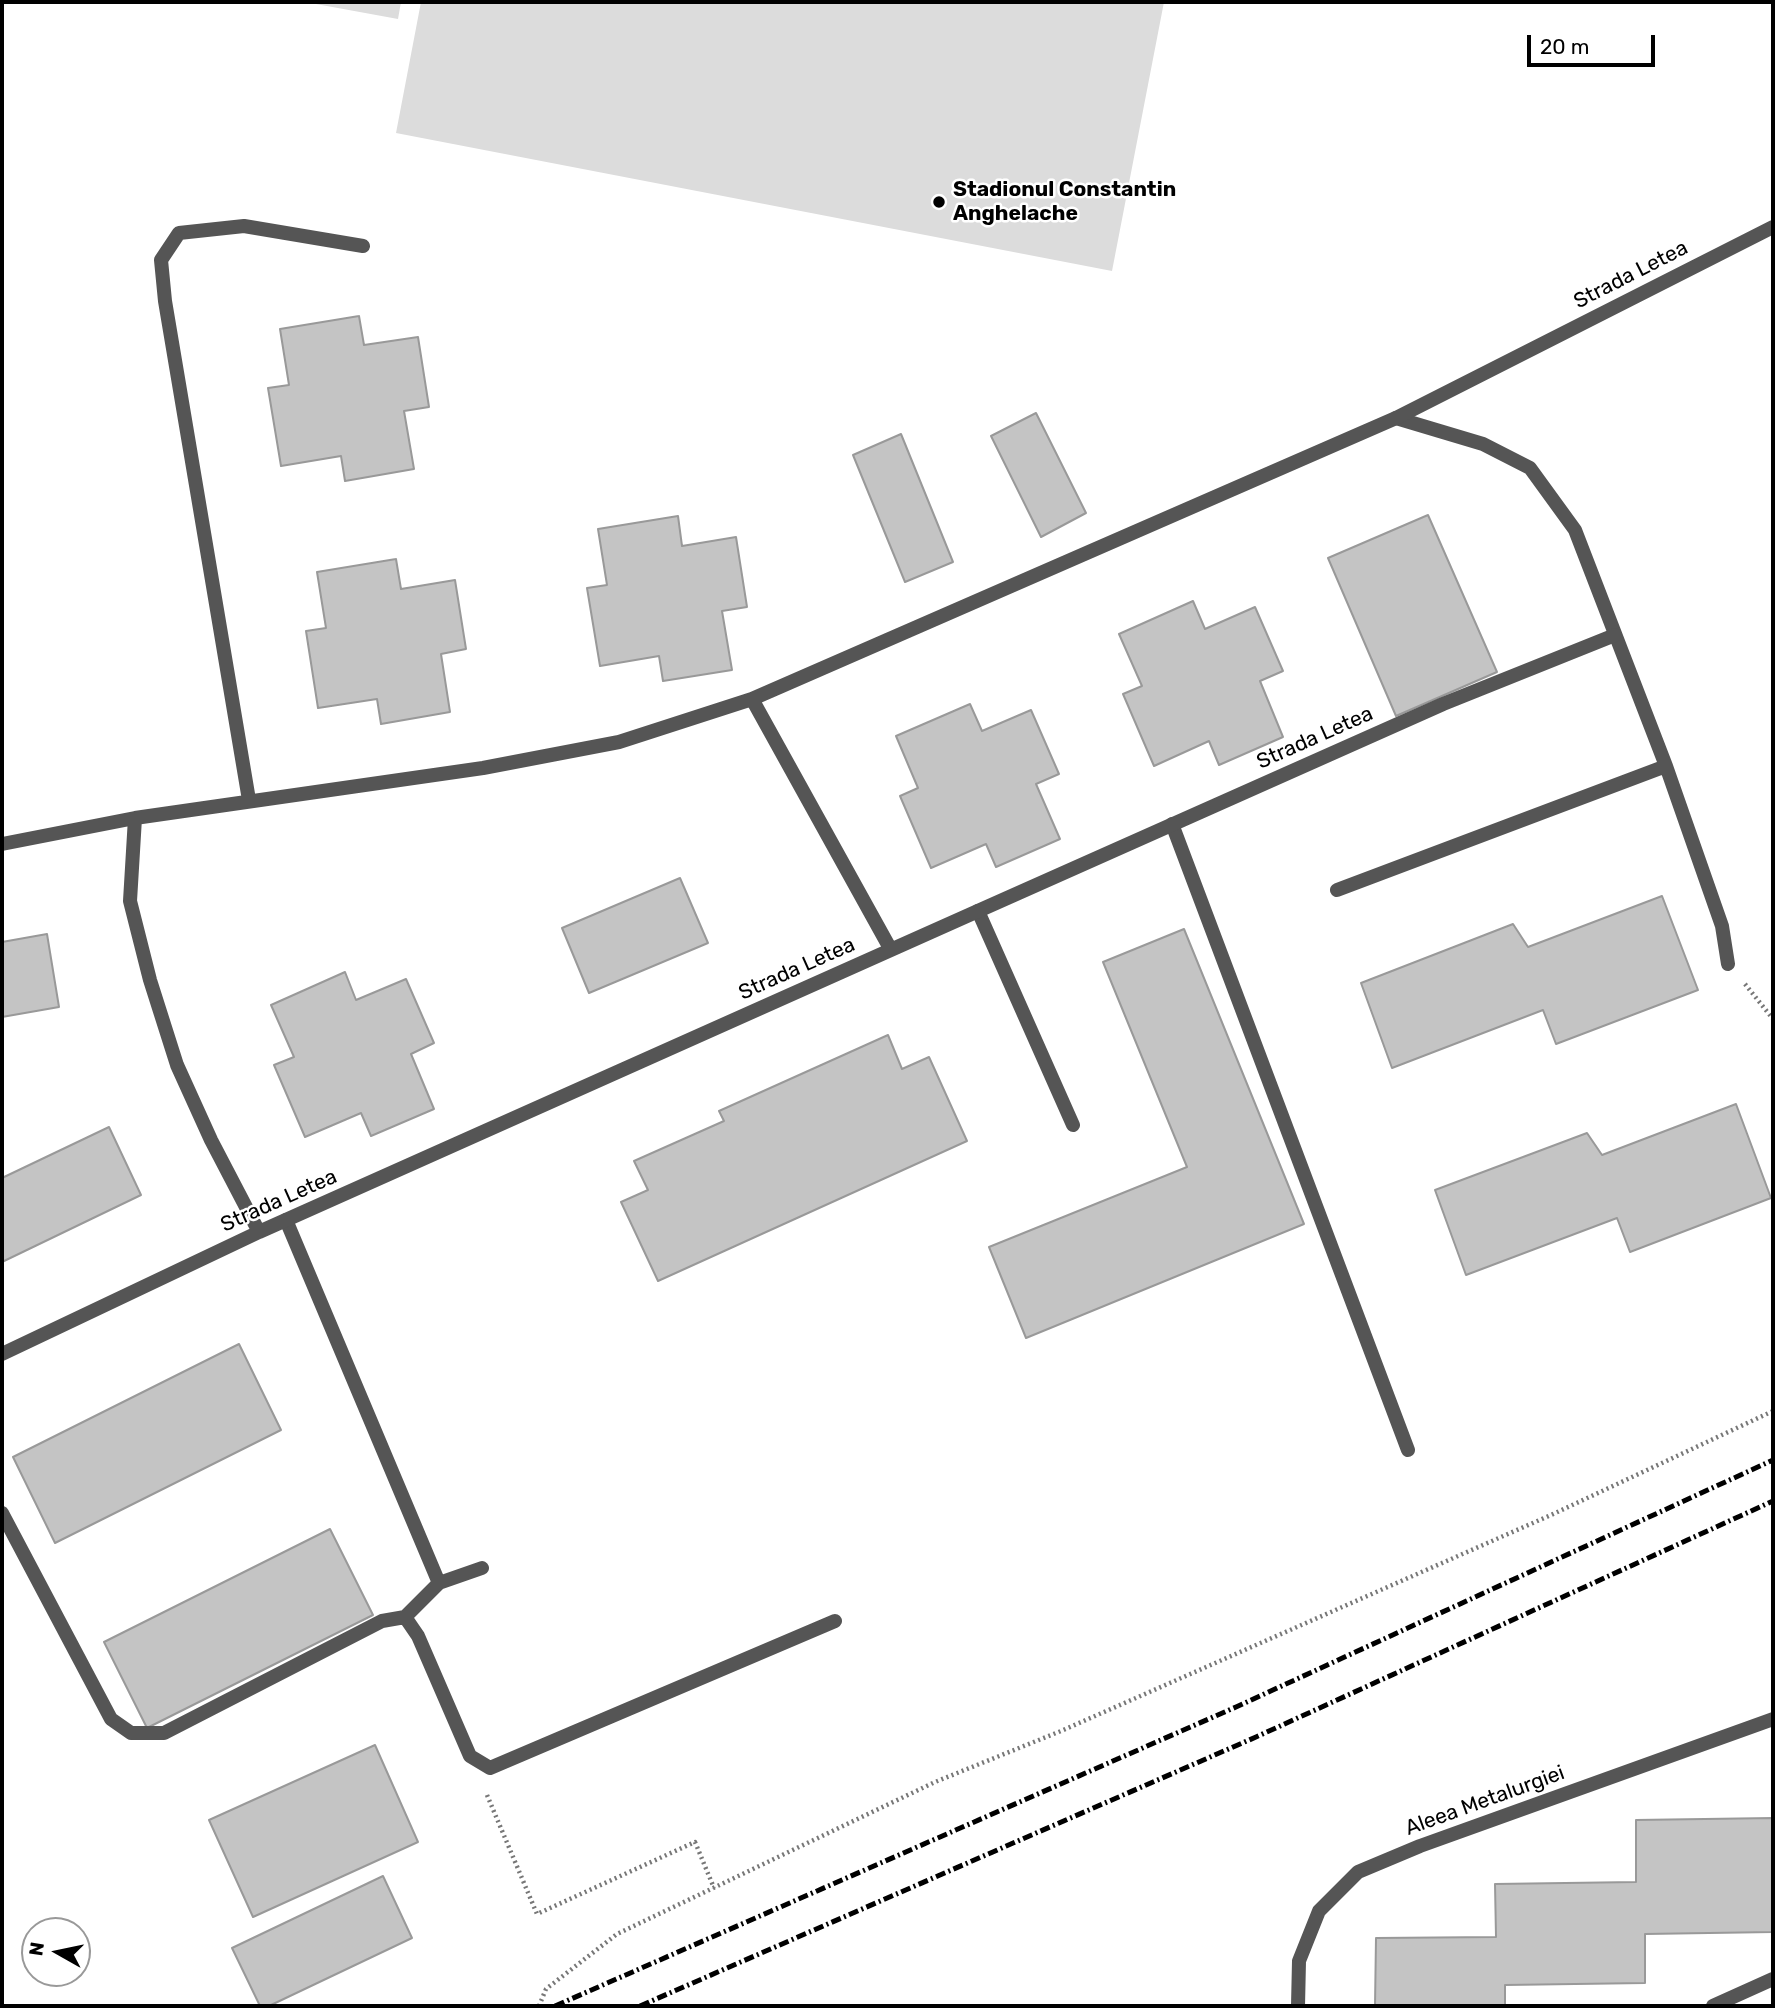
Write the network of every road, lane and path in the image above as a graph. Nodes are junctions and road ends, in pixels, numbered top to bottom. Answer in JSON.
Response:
{"nodes":[{"id":1,"x":1773,"y":227,"type":"edge"},
{"id":2,"x":363,"y":246,"type":"dead end"},
{"id":3,"x":1396,"y":418,"type":"junction"},
{"id":4,"x":1615,"y":635,"type":"junction"},
{"id":5,"x":752,"y":699,"type":"junction"},
{"id":6,"x":1666,"y":766,"type":"junction"},
{"id":7,"x":249,"y":800,"type":"junction"},
{"id":8,"x":135,"y":818,"type":"junction"},
{"id":9,"x":1172,"y":824,"type":"junction"},
{"id":10,"x":2,"y":844,"type":"edge"},
{"id":11,"x":1337,"y":890,"type":"dead end"},
{"id":12,"x":978,"y":911,"type":"junction"},
{"id":13,"x":891,"y":950,"type":"junction"},
{"id":14,"x":1728,"y":964,"type":"joint"},
{"id":15,"x":1773,"y":1019,"type":"edge"},
{"id":16,"x":1073,"y":1125,"type":"dead end"},
{"id":17,"x":286,"y":1220,"type":"junction"},
{"id":18,"x":259,"y":1232,"type":"junction"},
{"id":19,"x":2,"y":1354,"type":"edge"},
{"id":20,"x":1773,"y":1411,"type":"edge"},
{"id":21,"x":1408,"y":1450,"type":"dead end"},
{"id":22,"x":2,"y":1513,"type":"edge"},
{"id":23,"x":482,"y":1568,"type":"dead end"},
{"id":24,"x":439,"y":1583,"type":"junction"},
{"id":25,"x":405,"y":1617,"type":"junction"},
{"id":26,"x":835,"y":1621,"type":"dead end"},
{"id":27,"x":1773,"y":1719,"type":"edge"},
{"id":28,"x":470,"y":1756,"type":"junction"},
{"id":29,"x":714,"y":1888,"type":"junction"},
{"id":30,"x":1773,"y":1979,"type":"edge"},
{"id":31,"x":1750,"y":1990,"type":"junction"},
{"id":32,"x":539,"y":2006,"type":"edge"},
{"id":33,"x":1298,"y":2006,"type":"edge"},
{"id":34,"x":1713,"y":2006,"type":"edge"},
{"id":35,"x":1750,"y":2006,"type":"edge"}],
"edges":[{"from":1,"to":3,"type":"street","name":"Strada Letea"},
{"from":2,"to":7,"type":"street"},
{"from":3,"to":4,"type":"street"},
{"from":3,"to":5,"type":"street","name":"Strada Letea"},
{"from":4,"to":6,"type":"street"},
{"from":4,"to":9,"type":"street","name":"Strada Letea"},
{"from":5,"to":7,"type":"street","name":"Strada Letea"},
{"from":5,"to":13,"type":"street"},
{"from":6,"to":11,"type":"street"},
{"from":6,"to":14,"type":"street"},
{"from":7,"to":8,"type":"street","name":"Strada Letea"},
{"from":8,"to":10,"type":"street","name":"Strada Letea"},
{"from":8,"to":18,"type":"street"},
{"from":9,"to":12,"type":"street","name":"Strada Letea"},
{"from":9,"to":21,"type":"street"},
{"from":12,"to":13,"type":"street","name":"Strada Letea"},
{"from":12,"to":16,"type":"street"},
{"from":13,"to":17,"type":"street","name":"Strada Letea"},
{"from":14,"to":15,"type":"path"},
{"from":17,"to":18,"type":"street","name":"Strada Letea"},
{"from":17,"to":24,"type":"street"},
{"from":18,"to":19,"type":"street","name":"Strada Letea"},
{"from":20,"to":29,"type":"path"},
{"from":22,"to":25,"type":"street"},
{"from":23,"to":24,"type":"street"},
{"from":24,"to":25,"type":"street"},
{"from":25,"to":28,"type":"street"},
{"from":26,"to":28,"type":"street"},
{"from":27,"to":33,"type":"street","name":"Aleea Metalurgiei"},
{"from":28,"to":29,"type":"path"},
{"from":29,"to":32,"type":"path"},
{"from":30,"to":31,"type":"street"},
{"from":31,"to":34,"type":"street"},
{"from":31,"to":35,"type":"street"}]}
